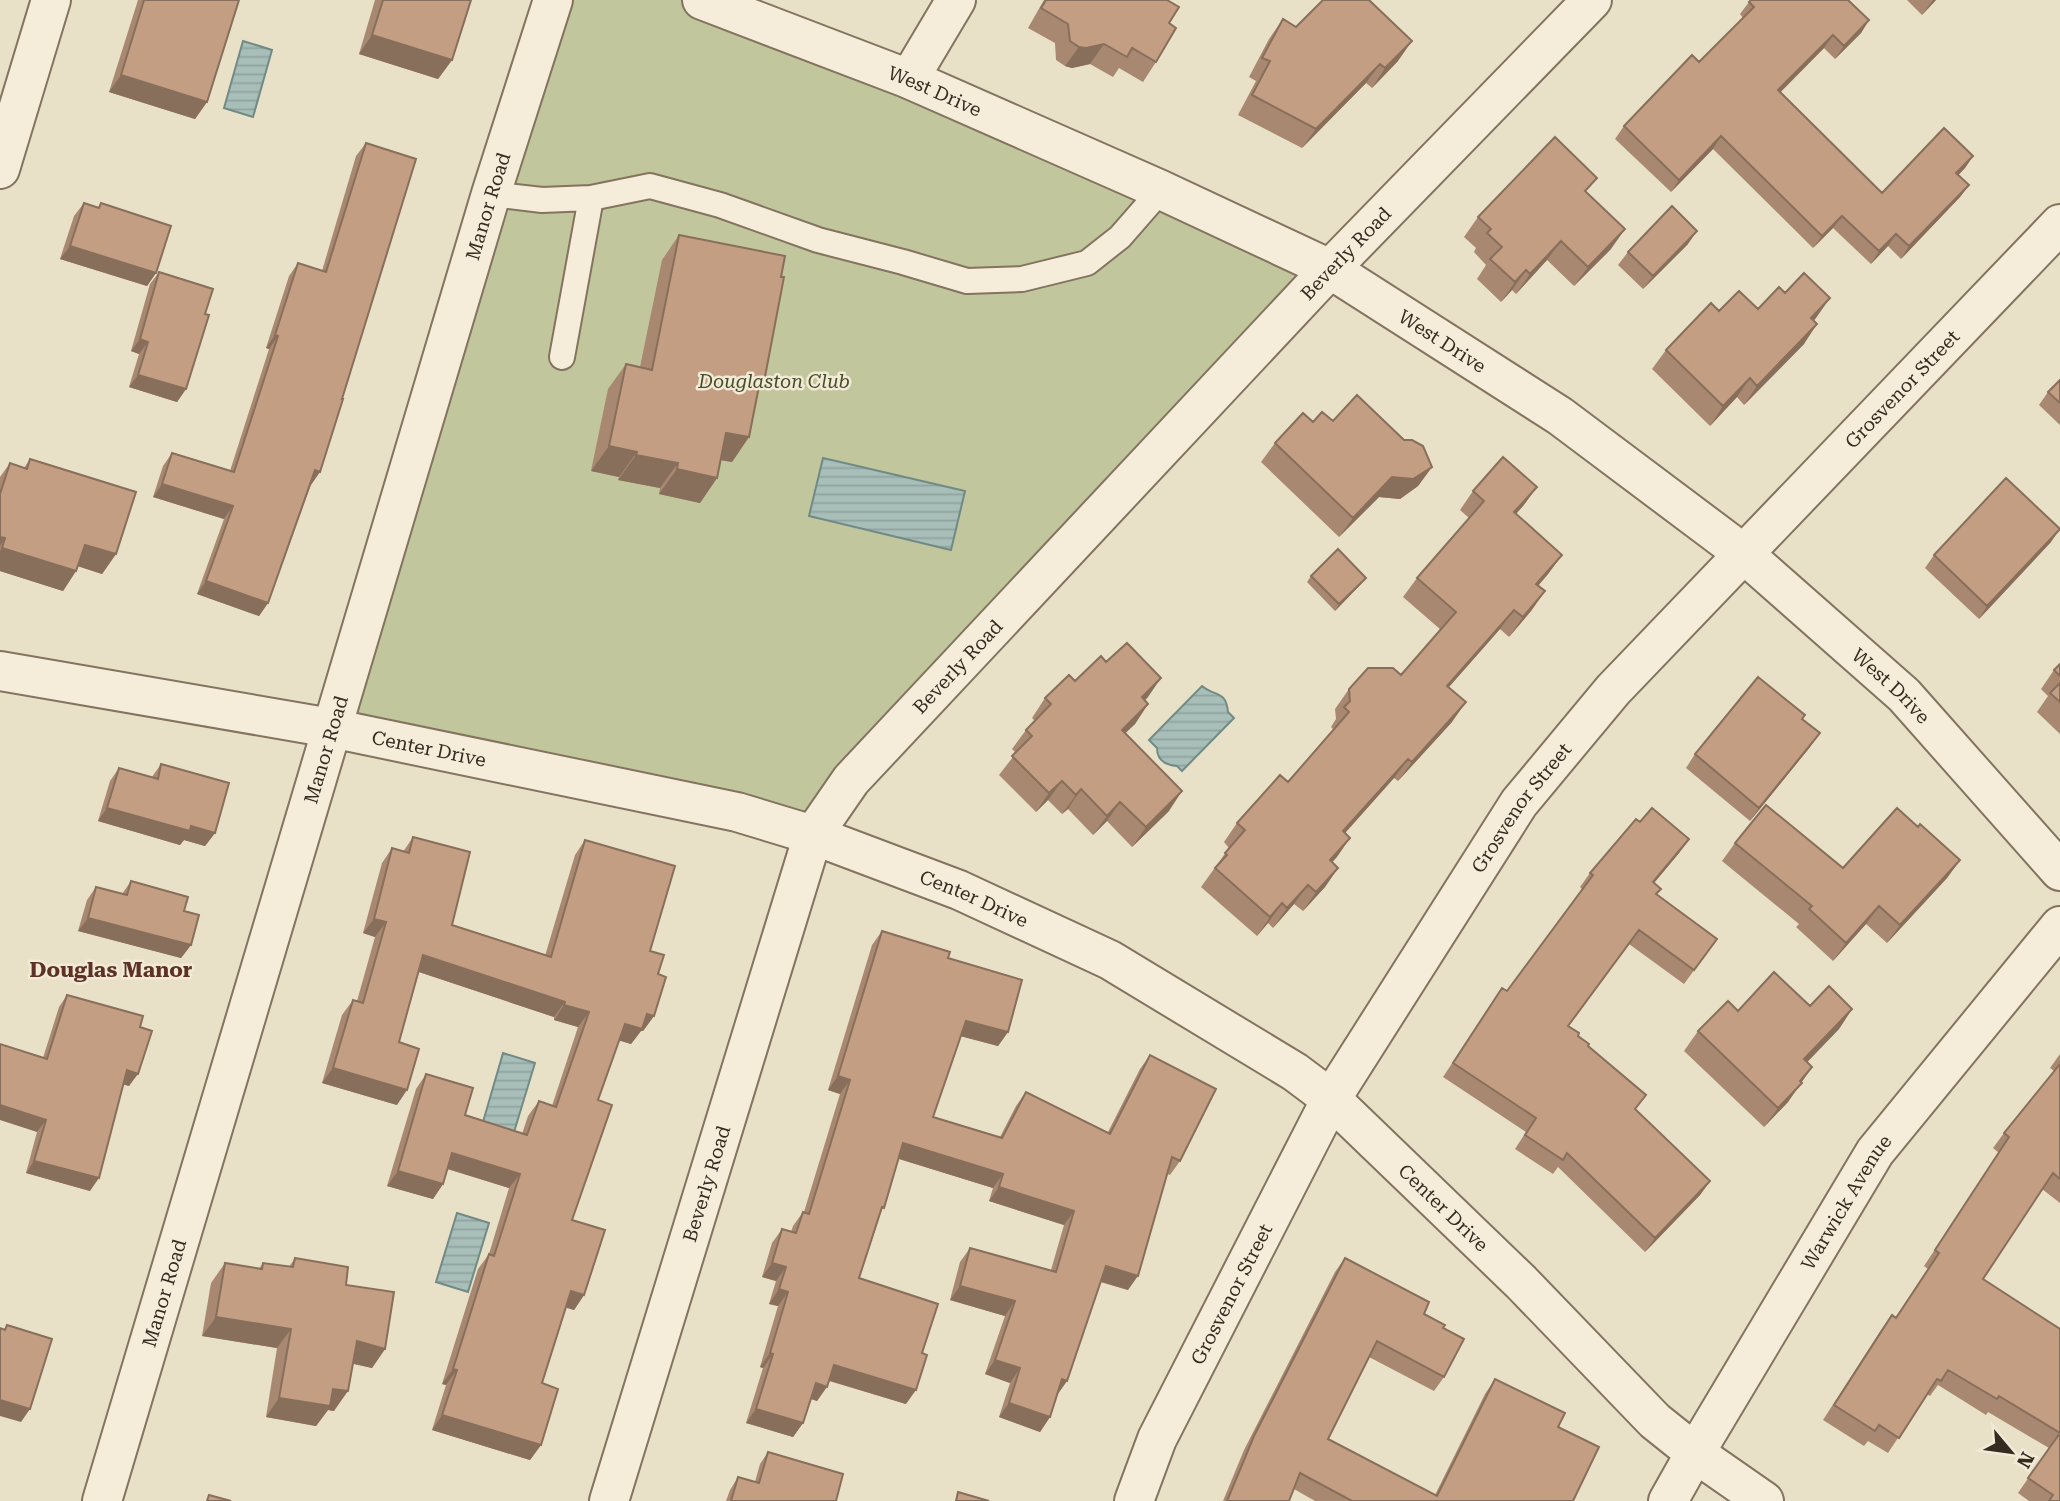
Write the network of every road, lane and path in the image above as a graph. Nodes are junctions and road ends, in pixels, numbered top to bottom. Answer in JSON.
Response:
{"nodes":[{"id":1,"x":51,"y":0,"type":"edge"},
{"id":2,"x":553,"y":0,"type":"edge"},
{"id":3,"x":702,"y":0,"type":"edge"},
{"id":4,"x":956,"y":0,"type":"edge"},
{"id":5,"x":1592,"y":0,"type":"edge"},
{"id":6,"x":909,"y":79,"type":"junction"},
{"id":7,"x":0,"y":169,"type":"edge"},
{"id":8,"x":1161,"y":190,"type":"junction"},
{"id":9,"x":491,"y":194,"type":"junction"},
{"id":10,"x":591,"y":198,"type":"junction"},
{"id":11,"x":2060,"y":224,"type":"edge"},
{"id":12,"x":1330,"y":269,"type":"junction"},
{"id":13,"x":562,"y":358,"type":"dead end"},
{"id":14,"x":1744,"y":554,"type":"junction"},
{"id":15,"x":0,"y":671,"type":"edge"},
{"id":16,"x":331,"y":728,"type":"junction"},
{"id":17,"x":813,"y":835,"type":"junction"},
{"id":18,"x":2060,"y":871,"type":"edge"},
{"id":19,"x":2060,"y":926,"type":"edge"},
{"id":20,"x":1331,"y":1099,"type":"junction"},
{"id":21,"x":1695,"y":1453,"type":"junction"},
{"id":22,"x":102,"y":1501,"type":"edge"},
{"id":23,"x":609,"y":1501,"type":"edge"},
{"id":24,"x":1133,"y":1501,"type":"edge"},
{"id":25,"x":1668,"y":1501,"type":"edge"},
{"id":26,"x":1764,"y":1501,"type":"edge"}],
"edges":[{"from":1,"to":7,"type":"street"},
{"from":2,"to":9,"type":"street","name":"Manor Road"},
{"from":3,"to":6,"type":"street","name":"West Drive"},
{"from":4,"to":6,"type":"street"},
{"from":5,"to":12,"type":"street","name":"Beverly Road"},
{"from":6,"to":8,"type":"street","name":"West Drive"},
{"from":8,"to":10,"type":"lane"},
{"from":8,"to":12,"type":"street","name":"West Drive"},
{"from":9,"to":10,"type":"lane"},
{"from":9,"to":16,"type":"street","name":"Manor Road"},
{"from":10,"to":13,"type":"lane"},
{"from":11,"to":14,"type":"street","name":"Grosvenor Street"},
{"from":12,"to":14,"type":"street","name":"West Drive"},
{"from":12,"to":17,"type":"street","name":"Beverly Road"},
{"from":14,"to":18,"type":"street","name":"West Drive"},
{"from":14,"to":20,"type":"street","name":"Grosvenor Street"},
{"from":15,"to":16,"type":"street","name":"Center Drive"},
{"from":16,"to":17,"type":"street","name":"Center Drive"},
{"from":16,"to":22,"type":"street","name":"Manor Road"},
{"from":17,"to":20,"type":"street","name":"Center Drive"},
{"from":17,"to":23,"type":"street","name":"Beverly Road"},
{"from":19,"to":21,"type":"street","name":"Warwick Avenue"},
{"from":20,"to":21,"type":"street","name":"Center Drive"},
{"from":20,"to":24,"type":"street","name":"Grosvenor Street"},
{"from":21,"to":25,"type":"street","name":"Warwick Avenue"},
{"from":21,"to":26,"type":"street","name":"Center Drive"}]}
